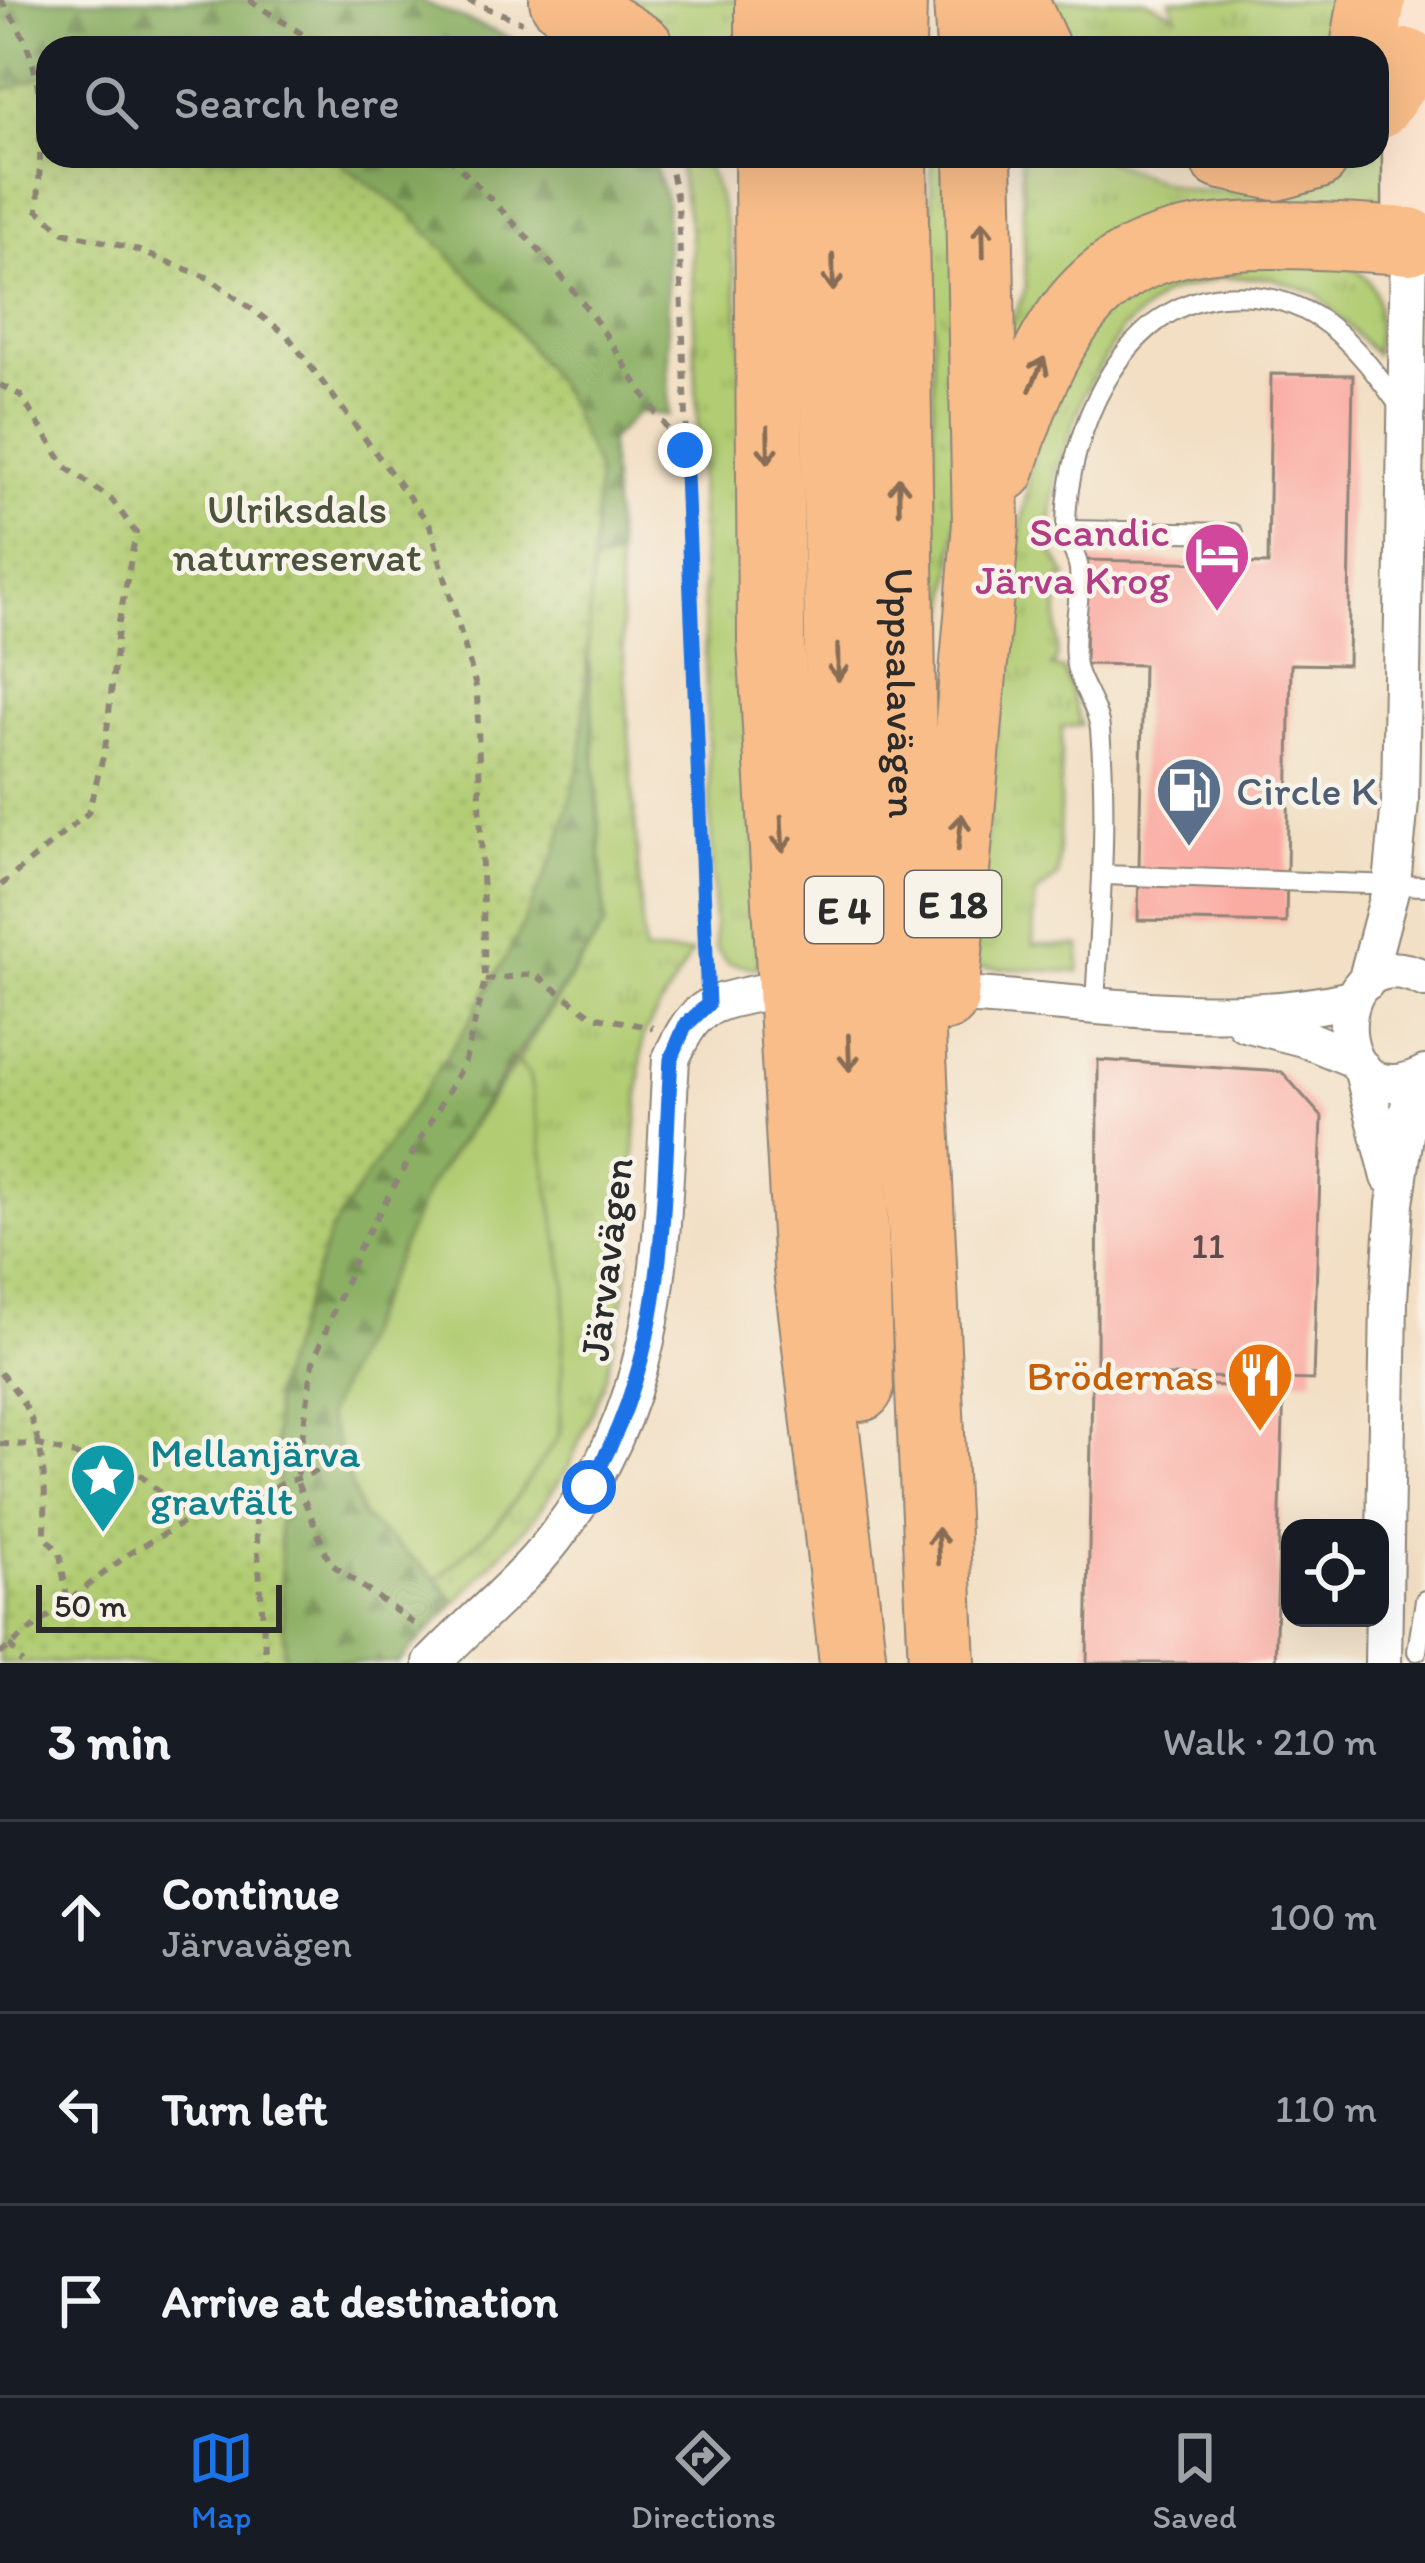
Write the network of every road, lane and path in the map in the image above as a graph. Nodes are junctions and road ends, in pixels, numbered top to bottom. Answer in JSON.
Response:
{"nodes":[{"id":1,"x":249,"y":0,"type":"edge"},
{"id":2,"x":563,"y":0,"type":"edge"},
{"id":3,"x":769,"y":0,"type":"edge"},
{"id":4,"x":832,"y":0,"type":"edge"},
{"id":5,"x":893,"y":0,"type":"edge"},
{"id":6,"x":967,"y":0,"type":"edge"},
{"id":7,"x":1014,"y":0,"type":"edge"},
{"id":8,"x":1372,"y":0,"type":"edge"},
{"id":9,"x":0,"y":1,"type":"edge"},
{"id":10,"x":304,"y":36,"type":"edge"},
{"id":11,"x":622,"y":36,"type":"edge"},
{"id":12,"x":769,"y":36,"type":"edge"},
{"id":13,"x":832,"y":36,"type":"edge"},
{"id":14,"x":892,"y":36,"type":"edge"},
{"id":15,"x":969,"y":36,"type":"edge"},
{"id":16,"x":1030,"y":36,"type":"edge"},
{"id":17,"x":1383,"y":36,"type":"edge"},
{"id":18,"x":1389,"y":54,"type":"edge"},
{"id":19,"x":36,"y":82,"type":"edge"},
{"id":20,"x":39,"y":168,"type":"edge"},
{"id":21,"x":460,"y":168,"type":"edge"},
{"id":22,"x":670,"y":168,"type":"edge"},
{"id":23,"x":723,"y":168,"type":"edge"},
{"id":24,"x":768,"y":168,"type":"edge"},
{"id":25,"x":832,"y":168,"type":"edge"},
{"id":26,"x":894,"y":168,"type":"edge"},
{"id":27,"x":978,"y":168,"type":"edge"},
{"id":28,"x":1409,"y":241,"type":"junction"},
{"id":29,"x":767,"y":328,"type":"junction"},
{"id":30,"x":0,"y":385,"type":"edge"},
{"id":31,"x":1406,"y":415,"type":"junction"},
{"id":32,"x":685,"y":450,"type":"junction"},
{"id":33,"x":986,"y":524,"type":"junction"},
{"id":34,"x":1066,"y":530,"type":"junction"},
{"id":35,"x":1233,"y":533,"type":"dead end"},
{"id":36,"x":1102,"y":875,"type":"junction"},
{"id":37,"x":1408,"y":885,"type":"edge"},
{"id":38,"x":0,"y":886,"type":"edge"},
{"id":39,"x":1425,"y":979,"type":"edge"},
{"id":40,"x":485,"y":980,"type":"junction"},
{"id":41,"x":1359,"y":991,"type":"junction"},
{"id":42,"x":759,"y":993,"type":"dead end"},
{"id":43,"x":976,"y":995,"type":"dead end"},
{"id":44,"x":708,"y":1004,"type":"junction"},
{"id":45,"x":1095,"y":1004,"type":"junction"},
{"id":46,"x":1206,"y":1014,"type":"junction"},
{"id":47,"x":680,"y":1040,"type":"junction"},
{"id":48,"x":1358,"y":1064,"type":"junction"},
{"id":49,"x":1419,"y":1077,"type":"edge"},
{"id":50,"x":1395,"y":1204,"type":"junction"},
{"id":51,"x":927,"y":1283,"type":"junction"},
{"id":52,"x":0,"y":1373,"type":"edge"},
{"id":53,"x":0,"y":1444,"type":"edge"},
{"id":54,"x":39,"y":1445,"type":"junction"},
{"id":55,"x":343,"y":1461,"type":"dead end"},
{"id":56,"x":296,"y":1480,"type":"junction"},
{"id":57,"x":254,"y":1498,"type":"junction"},
{"id":58,"x":190,"y":1519,"type":"junction"},
{"id":59,"x":1425,"y":1600,"type":"edge"},
{"id":60,"x":68,"y":1606,"type":"junction"},
{"id":61,"x":10,"y":1645,"type":"junction"},
{"id":62,"x":442,"y":1652,"type":"edge"},
{"id":63,"x":0,"y":1654,"type":"edge"},
{"id":64,"x":1400,"y":1657,"type":"edge"},
{"id":65,"x":22,"y":1663,"type":"edge"},
{"id":66,"x":266,"y":1663,"type":"edge"},
{"id":67,"x":853,"y":1663,"type":"edge"},
{"id":68,"x":868,"y":1663,"type":"edge"},
{"id":69,"x":942,"y":1663,"type":"edge"}],
"edges":[{"from":1,"to":10,"type":"path"},
{"from":2,"to":11,"type":"highway"},
{"from":3,"to":12,"type":"highway"},
{"from":4,"to":13,"type":"highway"},
{"from":5,"to":14,"type":"highway"},
{"from":6,"to":15,"type":"highway"},
{"from":7,"to":16,"type":"highway"},
{"from":8,"to":17,"type":"highway"},
{"from":9,"to":19,"type":"path"},
{"from":18,"to":28,"type":"main road"},
{"from":20,"to":40,"type":"path"},
{"from":21,"to":32,"type":"path"},
{"from":22,"to":32,"type":"path"},
{"from":23,"to":29,"type":"highway"},
{"from":24,"to":29,"type":"highway","number":"E 4"},
{"from":25,"to":68,"type":"highway","name":"Uppsalavägen","number":"E 4","one_way":true},
{"from":51,"to":26,"type":"highway","name":"Uppsalavägen","number":"E 4","one_way":true},
{"from":33,"to":27,"type":"highway","one_way":true},
{"from":28,"to":31,"type":"street"},
{"from":33,"to":28,"type":"highway","number":"E 18","one_way":true},
{"from":29,"to":67,"type":"highway","number":"E 4","one_way":true},
{"from":30,"to":38,"type":"path"},
{"from":31,"to":34,"type":"lane"},
{"from":31,"to":37,"type":"street"},
{"from":32,"to":44,"type":"path"},
{"from":51,"to":33,"type":"highway","number":"E 18","one_way":true},
{"from":34,"to":35,"type":"lane"},
{"from":34,"to":36,"type":"lane"},
{"from":36,"to":37,"type":"lane"},
{"from":36,"to":45,"type":"lane"},
{"from":37,"to":41,"type":"street"},
{"from":39,"to":41,"type":"street"},
{"from":40,"to":47,"type":"path"},
{"from":40,"to":56,"type":"path"},
{"from":41,"to":46,"type":"street"},
{"from":41,"to":48,"type":"street"},
{"from":42,"to":44,"type":"street"},
{"from":43,"to":45,"type":"street"},
{"from":44,"to":47,"type":"street","name":"Järvavägen"},
{"from":45,"to":46,"type":"street"},
{"from":46,"to":48,"type":"street"},
{"from":47,"to":62,"type":"street","name":"Järvavägen"},
{"from":48,"to":49,"type":"street"},
{"from":48,"to":50,"type":"street"},
{"from":49,"to":50,"type":"street"},
{"from":50,"to":64,"type":"street"},
{"from":69,"to":51,"type":"highway","name":"Uppsalavägen","number":"E 4","one_way":true},
{"from":52,"to":54,"type":"path"},
{"from":53,"to":54,"type":"path"},
{"from":54,"to":58,"type":"path"},
{"from":54,"to":60,"type":"path"},
{"from":55,"to":56,"type":"path"},
{"from":56,"to":57,"type":"path"},
{"from":56,"to":62,"type":"path"},
{"from":57,"to":58,"type":"path"},
{"from":57,"to":66,"type":"path"},
{"from":58,"to":60,"type":"path"},
{"from":59,"to":64,"type":"lane"},
{"from":60,"to":61,"type":"path"},
{"from":61,"to":63,"type":"path"},
{"from":61,"to":65,"type":"path"}]}
